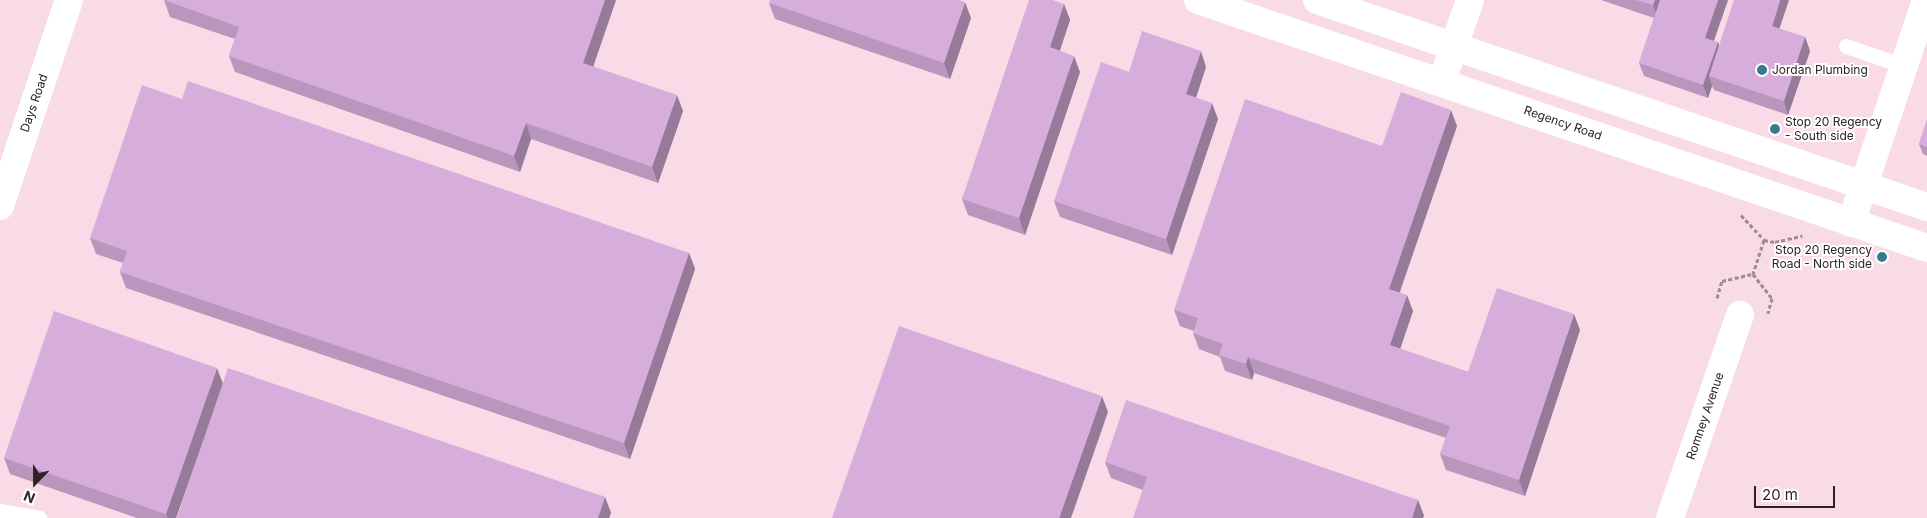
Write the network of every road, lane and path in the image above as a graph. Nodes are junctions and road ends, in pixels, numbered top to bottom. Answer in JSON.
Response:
{"nodes":[{"id":1,"x":69,"y":0,"type":"edge"},
{"id":2,"x":1198,"y":0,"type":"edge"},
{"id":3,"x":1317,"y":0,"type":"edge"},
{"id":4,"x":1470,"y":0,"type":"edge"},
{"id":5,"x":1926,"y":0,"type":"edge"},
{"id":6,"x":1846,"y":46,"type":"dead end"},
{"id":7,"x":1454,"y":47,"type":"junction"},
{"id":8,"x":1904,"y":66,"type":"junction"},
{"id":9,"x":1442,"y":81,"type":"junction"},
{"id":10,"x":1863,"y":185,"type":"junction"},
{"id":11,"x":0,"y":206,"type":"edge"},
{"id":12,"x":1927,"y":207,"type":"edge"},
{"id":13,"x":1738,"y":210,"type":"dead end"},
{"id":14,"x":1851,"y":223,"type":"junction"},
{"id":15,"x":1808,"y":234,"type":"dead end"},
{"id":16,"x":1927,"y":248,"type":"edge"},
{"id":17,"x":1740,"y":315,"type":"dead end"},
{"id":18,"x":0,"y":511,"type":"edge"},
{"id":19,"x":40,"y":518,"type":"edge"},
{"id":20,"x":1670,"y":518,"type":"edge"}],
"edges":[{"from":1,"to":11,"type":"main road","name":"Days Road"},
{"from":2,"to":9,"type":"main road","name":"Regency Road"},
{"from":3,"to":7,"type":"main road"},
{"from":4,"to":7,"type":"main road"},
{"from":5,"to":8,"type":"main road"},
{"from":6,"to":8,"type":"lane"},
{"from":7,"to":9,"type":"main road"},
{"from":7,"to":10,"type":"main road"},
{"from":8,"to":10,"type":"main road"},
{"from":9,"to":14,"type":"main road","name":"Regency Road"},
{"from":10,"to":12,"type":"main road"},
{"from":10,"to":14,"type":"main road"},
{"from":13,"to":15,"type":"path"},
{"from":14,"to":16,"type":"main road","name":"Regency Road"},
{"from":17,"to":20,"type":"main road","name":"Romney Avenue"},
{"from":18,"to":19,"type":"lane"}]}
